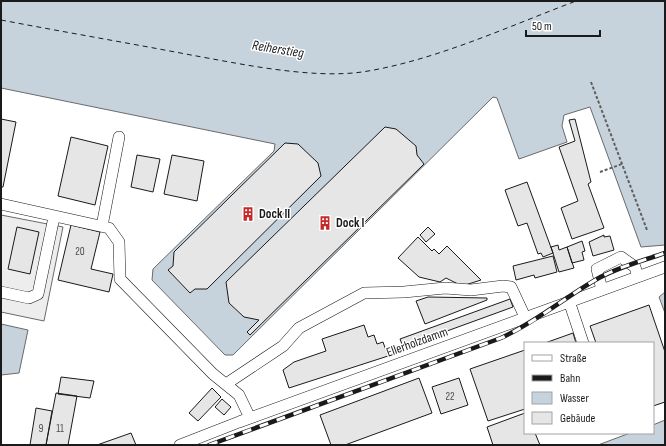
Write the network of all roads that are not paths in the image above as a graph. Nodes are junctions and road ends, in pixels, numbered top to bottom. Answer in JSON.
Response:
{"nodes":[{"id":1,"x":119,"y":136,"type":"dead end"},
{"id":2,"x":1,"y":204,"type":"edge"},
{"id":3,"x":54,"y":216,"type":"junction"},
{"id":4,"x":102,"y":226,"type":"junction"},
{"id":5,"x":665,"y":268,"type":"edge"},
{"id":6,"x":638,"y":277,"type":"junction"},
{"id":7,"x":602,"y":290,"type":"junction"},
{"id":8,"x":1,"y":292,"type":"edge"},
{"id":9,"x":569,"y":301,"type":"junction"},
{"id":10,"x":525,"y":317,"type":"junction"},
{"id":11,"x":583,"y":342,"type":"edge"},
{"id":12,"x":226,"y":384,"type":"junction"},
{"id":13,"x":250,"y":418,"type":"junction"},
{"id":14,"x":180,"y":445,"type":"edge"}],
"edges":[{"from":1,"to":4,"type":"street"},
{"from":2,"to":3,"type":"street"},
{"from":3,"to":4,"type":"street"},
{"from":3,"to":8,"type":"street"},
{"from":4,"to":12,"type":"street"},
{"from":5,"to":6,"type":"street","name":"Ellerholzdamm"},
{"from":6,"to":7,"type":"street","name":"Ellerholzdamm"},
{"from":6,"to":7,"type":"street"},
{"from":7,"to":9,"type":"street","name":"Ellerholzdamm"},
{"from":9,"to":10,"type":"street","name":"Ellerholzdamm"},
{"from":9,"to":11,"type":"street"},
{"from":10,"to":12,"type":"street"},
{"from":10,"to":13,"type":"street","name":"Ellerholzdamm"},
{"from":12,"to":13,"type":"street"},
{"from":13,"to":14,"type":"street","name":"Ellerholzdamm"}]}
